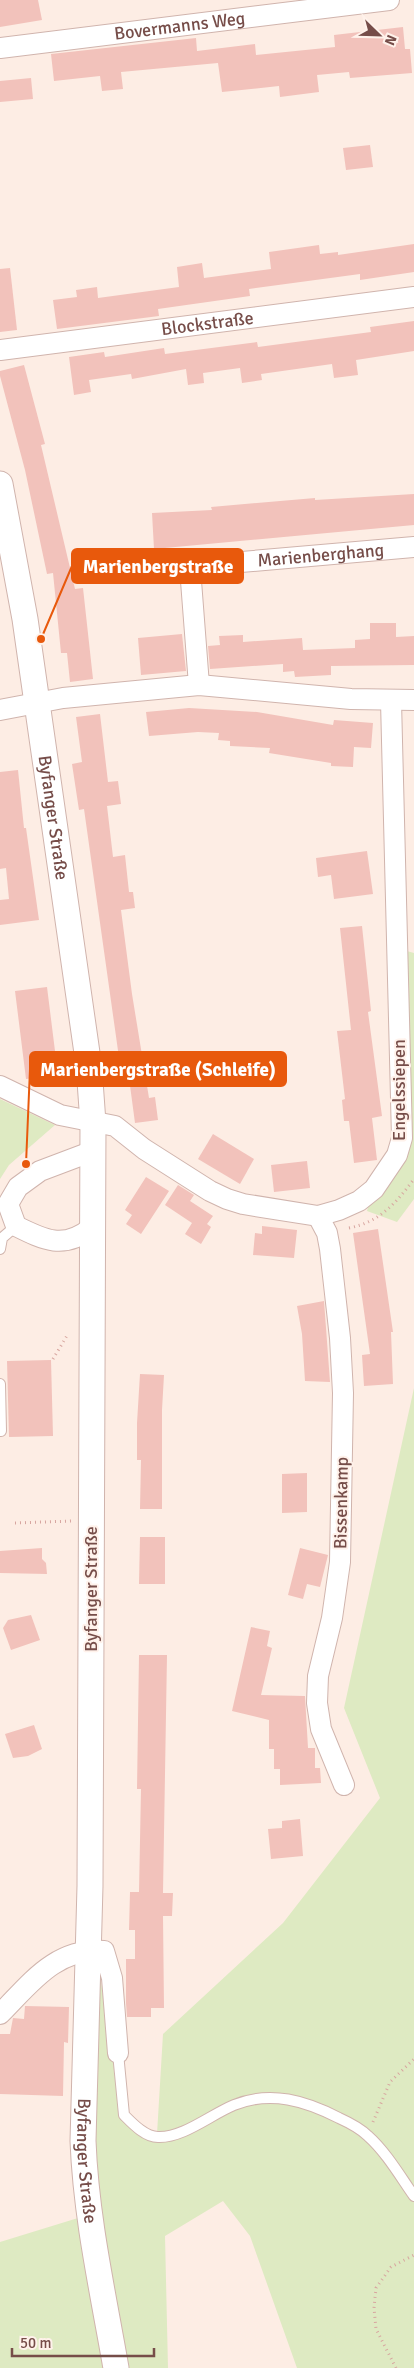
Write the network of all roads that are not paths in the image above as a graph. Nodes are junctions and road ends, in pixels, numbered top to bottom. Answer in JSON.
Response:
{"nodes":[{"id":1,"x":389,"y":0,"type":"edge"},
{"id":2,"x":241,"y":9,"type":"edge"},
{"id":3,"x":0,"y":48,"type":"edge"},
{"id":4,"x":414,"y":297,"type":"edge"},
{"id":5,"x":0,"y":350,"type":"edge"},
{"id":6,"x":0,"y":484,"type":"edge"},
{"id":7,"x":414,"y":547,"type":"edge"},
{"id":8,"x":199,"y":685,"type":"junction"},
{"id":9,"x":414,"y":700,"type":"edge"},
{"id":10,"x":391,"y":701,"type":"junction"},
{"id":11,"x":38,"y":702,"type":"junction"},
{"id":12,"x":0,"y":710,"type":"edge"},
{"id":13,"x":0,"y":1086,"type":"edge"},
{"id":14,"x":93,"y":1123,"type":"junction"},
{"id":15,"x":93,"y":1151,"type":"junction"},
{"id":16,"x":318,"y":1216,"type":"junction"},
{"id":17,"x":16,"y":1226,"type":"junction"},
{"id":18,"x":91,"y":1228,"type":"junction"},
{"id":19,"x":0,"y":1250,"type":"edge"},
{"id":20,"x":0,"y":1384,"type":"edge"},
{"id":21,"x":1,"y":1430,"type":"edge"},
{"id":22,"x":344,"y":1785,"type":"dead end"},
{"id":23,"x":88,"y":1950,"type":"junction"},
{"id":24,"x":0,"y":2014,"type":"edge"},
{"id":25,"x":118,"y":2052,"type":"joint"},
{"id":26,"x":414,"y":2196,"type":"edge"},
{"id":27,"x":116,"y":2368,"type":"edge"}],
"edges":[{"from":1,"to":2,"type":"street","name":"Bovermanns Weg"},
{"from":2,"to":3,"type":"street","name":"Bovermanns Weg"},
{"from":4,"to":5,"type":"street","name":"Blockstraße"},
{"from":6,"to":11,"type":"street","name":"Byfanger Straße"},
{"from":7,"to":8,"type":"street","name":"Marienberghang"},
{"from":8,"to":10,"type":"street"},
{"from":8,"to":11,"type":"street"},
{"from":9,"to":10,"type":"street"},
{"from":10,"to":16,"type":"street","name":"Engelssiepen"},
{"from":11,"to":12,"type":"street"},
{"from":11,"to":14,"type":"street","name":"Byfanger Straße"},
{"from":13,"to":14,"type":"street","name":"Engelssiepen"},
{"from":14,"to":15,"type":"street","name":"Byfanger Straße"},
{"from":14,"to":16,"type":"street","name":"Engelssiepen"},
{"from":15,"to":17,"type":"street"},
{"from":15,"to":18,"type":"street","name":"Byfanger Straße"},
{"from":16,"to":22,"type":"street","name":"Bissenkamp"},
{"from":17,"to":18,"type":"street"},
{"from":17,"to":19,"type":"lane"},
{"from":18,"to":23,"type":"street","name":"Byfanger Straße"},
{"from":20,"to":21,"type":"lane"},
{"from":23,"to":24,"type":"street"},
{"from":23,"to":25,"type":"street"},
{"from":23,"to":27,"type":"street","name":"Byfanger Straße"},
{"from":25,"to":26,"type":"lane"}]}
